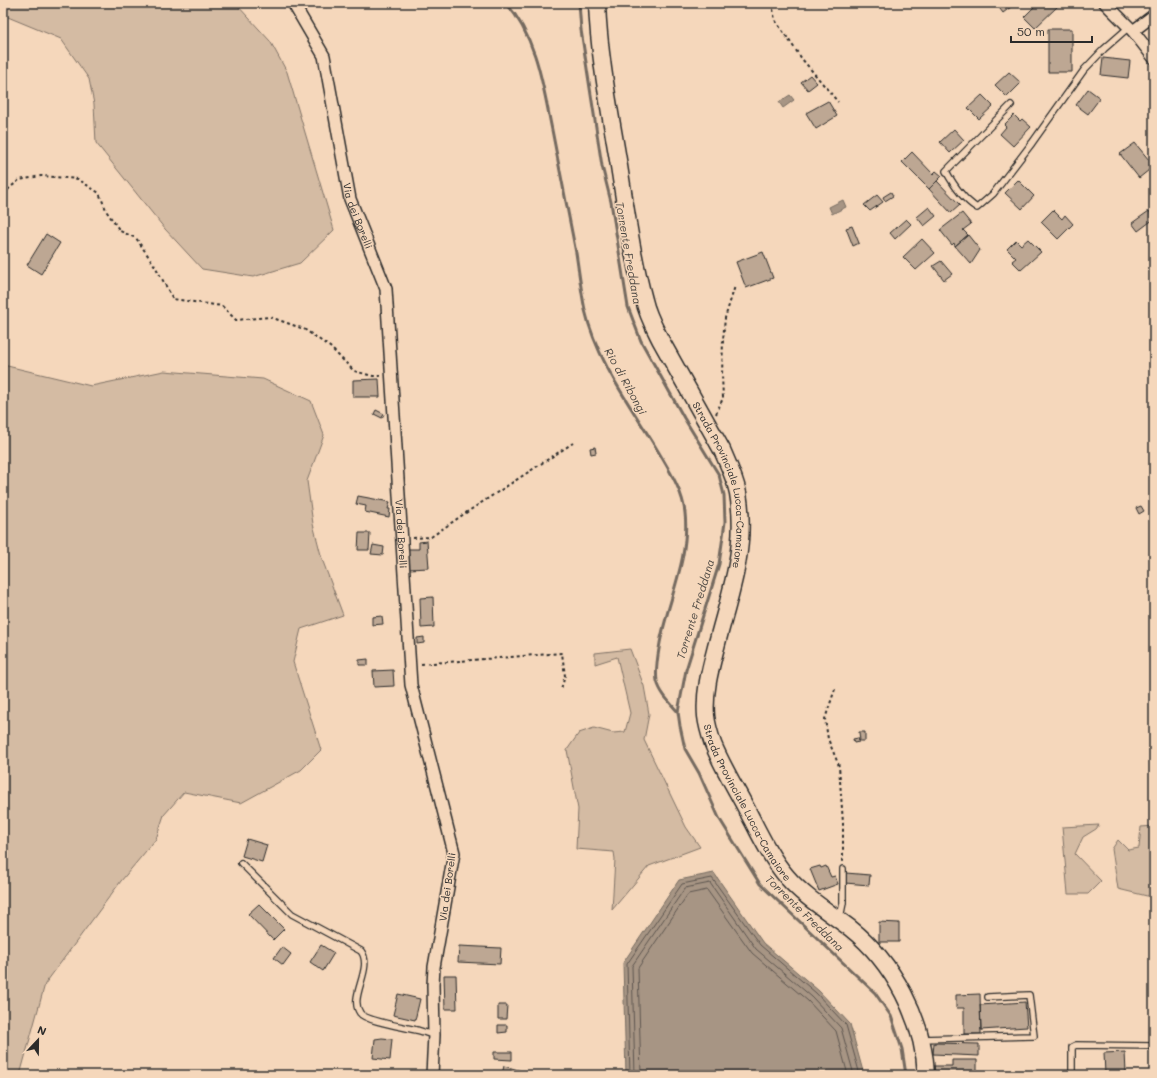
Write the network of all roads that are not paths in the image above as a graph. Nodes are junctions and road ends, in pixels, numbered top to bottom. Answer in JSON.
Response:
{"nodes":[{"id":1,"x":293,"y":3,"type":"edge"},
{"id":2,"x":597,"y":3,"type":"edge"},
{"id":3,"x":1105,"y":3,"type":"edge"},
{"id":4,"x":1154,"y":15,"type":"edge"},
{"id":5,"x":1131,"y":29,"type":"junction"},
{"id":6,"x":1154,"y":58,"type":"edge"},
{"id":7,"x":1011,"y":105,"type":"dead end"},
{"id":8,"x":241,"y":863,"type":"dead end"},
{"id":9,"x":842,"y":869,"type":"road end"},
{"id":10,"x":839,"y":920,"type":"junction"},
{"id":11,"x":988,"y":997,"type":"dead end"},
{"id":12,"x":434,"y":1036,"type":"junction"},
{"id":13,"x":921,"y":1039,"type":"junction"},
{"id":14,"x":1154,"y":1046,"type":"edge"},
{"id":15,"x":432,"y":1075,"type":"edge"},
{"id":16,"x":926,"y":1075,"type":"edge"},
{"id":17,"x":1072,"y":1075,"type":"edge"}],
"edges":[{"from":1,"to":12,"type":"street","name":"Via dei Borelli"},
{"from":2,"to":10,"type":"main road","name":"Strada Provinciale Lucca-Camaiore"},
{"from":3,"to":5,"type":"street"},
{"from":4,"to":5,"type":"street"},
{"from":5,"to":6,"type":"street"},
{"from":5,"to":7,"type":"lane"},
{"from":8,"to":12,"type":"lane"},
{"from":9,"to":10,"type":"lane"},
{"from":10,"to":13,"type":"main road","name":"Strada Provinciale Lucca-Camaiore"},
{"from":11,"to":13,"type":"lane"},
{"from":12,"to":15,"type":"street","name":"Via dei Borelli"},
{"from":13,"to":16,"type":"main road","name":"Strada Provinciale Lucca-Camaiore"},
{"from":14,"to":17,"type":"lane"}]}
